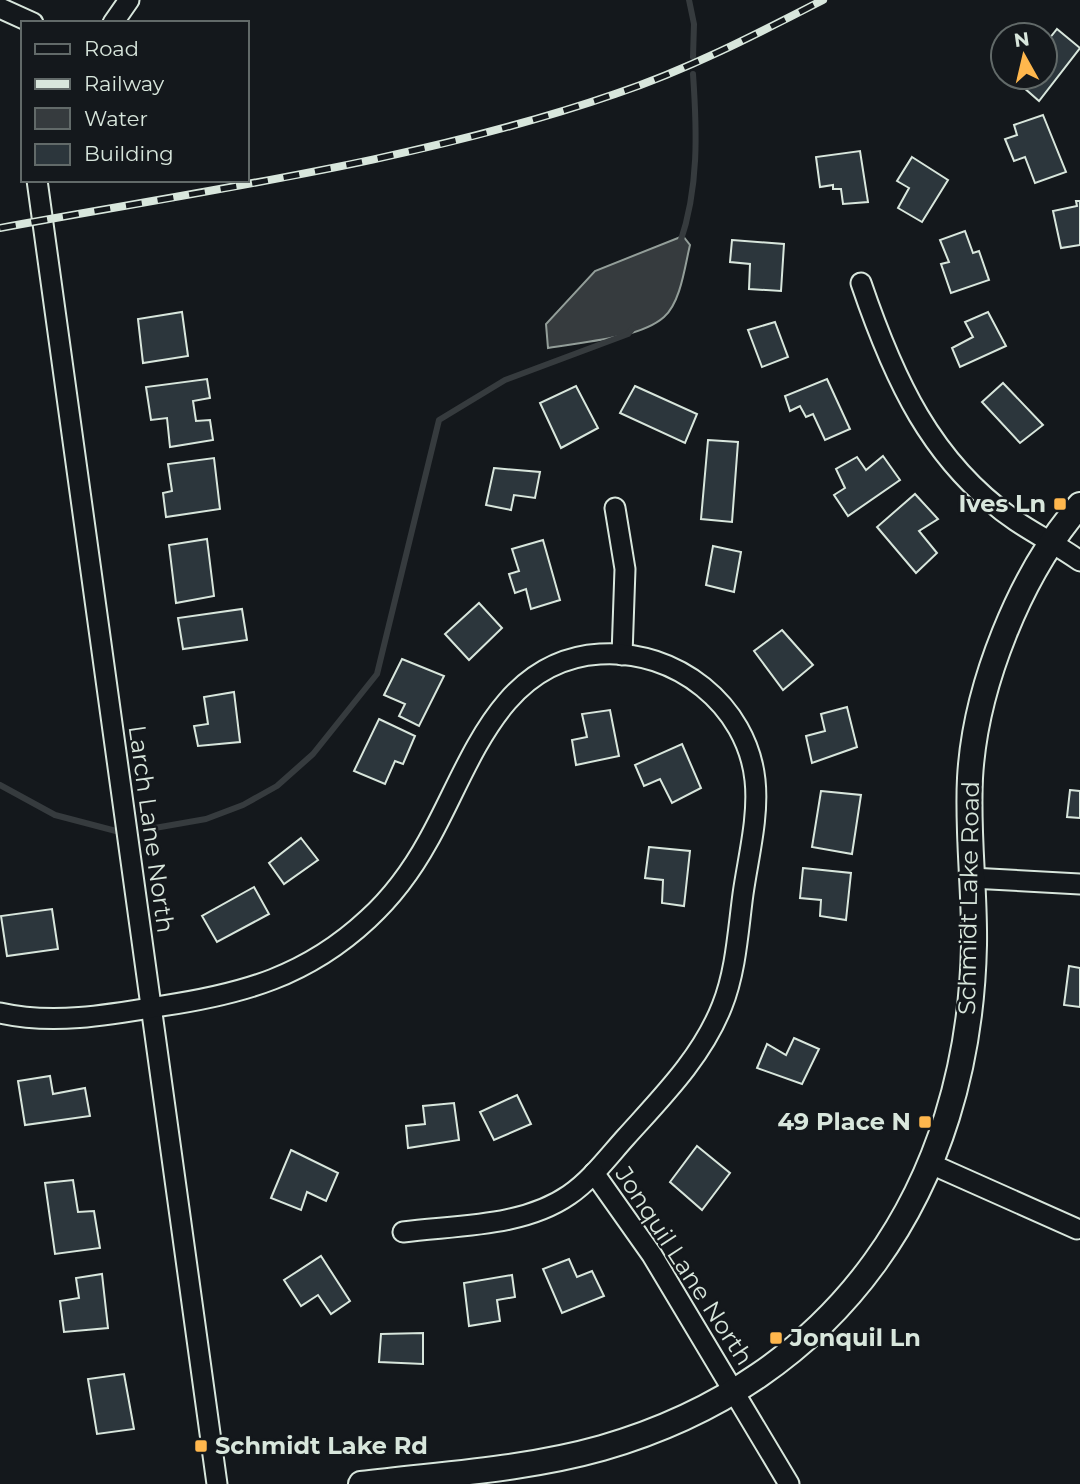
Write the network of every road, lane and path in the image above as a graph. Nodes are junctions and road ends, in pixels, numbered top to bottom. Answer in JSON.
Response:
{"nodes":[{"id":1,"x":129,"y":0,"type":"edge"},
{"id":2,"x":0,"y":8,"type":"edge"},
{"id":3,"x":29,"y":21,"type":"edge"},
{"id":4,"x":114,"y":21,"type":"edge"},
{"id":5,"x":37,"y":182,"type":"edge"},
{"id":6,"x":861,"y":283,"type":"dead end"},
{"id":7,"x":1080,"y":505,"type":"edge"},
{"id":8,"x":615,"y":508,"type":"dead end"},
{"id":9,"x":1054,"y":542,"type":"junction"},
{"id":10,"x":1080,"y":561,"type":"edge"},
{"id":11,"x":622,"y":655,"type":"junction"},
{"id":12,"x":971,"y":878,"type":"junction"},
{"id":13,"x":1080,"y":884,"type":"edge"},
{"id":14,"x":151,"y":1008,"type":"junction"},
{"id":15,"x":0,"y":1013,"type":"edge"},
{"id":16,"x":930,"y":1164,"type":"junction"},
{"id":17,"x":594,"y":1173,"type":"junction"},
{"id":18,"x":1077,"y":1229,"type":"dead end"},
{"id":19,"x":403,"y":1232,"type":"dead end"},
{"id":20,"x":735,"y":1393,"type":"junction"},
{"id":21,"x":217,"y":1484,"type":"edge"},
{"id":22,"x":361,"y":1484,"type":"edge"},
{"id":23,"x":789,"y":1484,"type":"edge"}],
"edges":[{"from":1,"to":4,"type":"street"},
{"from":2,"to":3,"type":"street"},
{"from":5,"to":14,"type":"street","name":"Larch Lane North"},
{"from":6,"to":9,"type":"street"},
{"from":7,"to":9,"type":"street","name":"Schmidt Lake Road"},
{"from":8,"to":11,"type":"street"},
{"from":9,"to":10,"type":"street"},
{"from":9,"to":12,"type":"street","name":"Schmidt Lake Road"},
{"from":11,"to":14,"type":"street","name":"Jonquil Lane North"},
{"from":11,"to":17,"type":"street","name":"Jonquil Lane North"},
{"from":12,"to":13,"type":"street"},
{"from":12,"to":16,"type":"street","name":"Schmidt Lake Road"},
{"from":14,"to":15,"type":"street","name":"Jonquil Lane North"},
{"from":14,"to":21,"type":"street","name":"Larch Lane North"},
{"from":16,"to":18,"type":"street"},
{"from":16,"to":20,"type":"street","name":"Schmidt Lake Road"},
{"from":17,"to":19,"type":"street"},
{"from":17,"to":20,"type":"street","name":"Jonquil Lane North"},
{"from":20,"to":22,"type":"street","name":"Schmidt Lake Road"},
{"from":20,"to":23,"type":"street","name":"Jonquil Lane North"}]}
